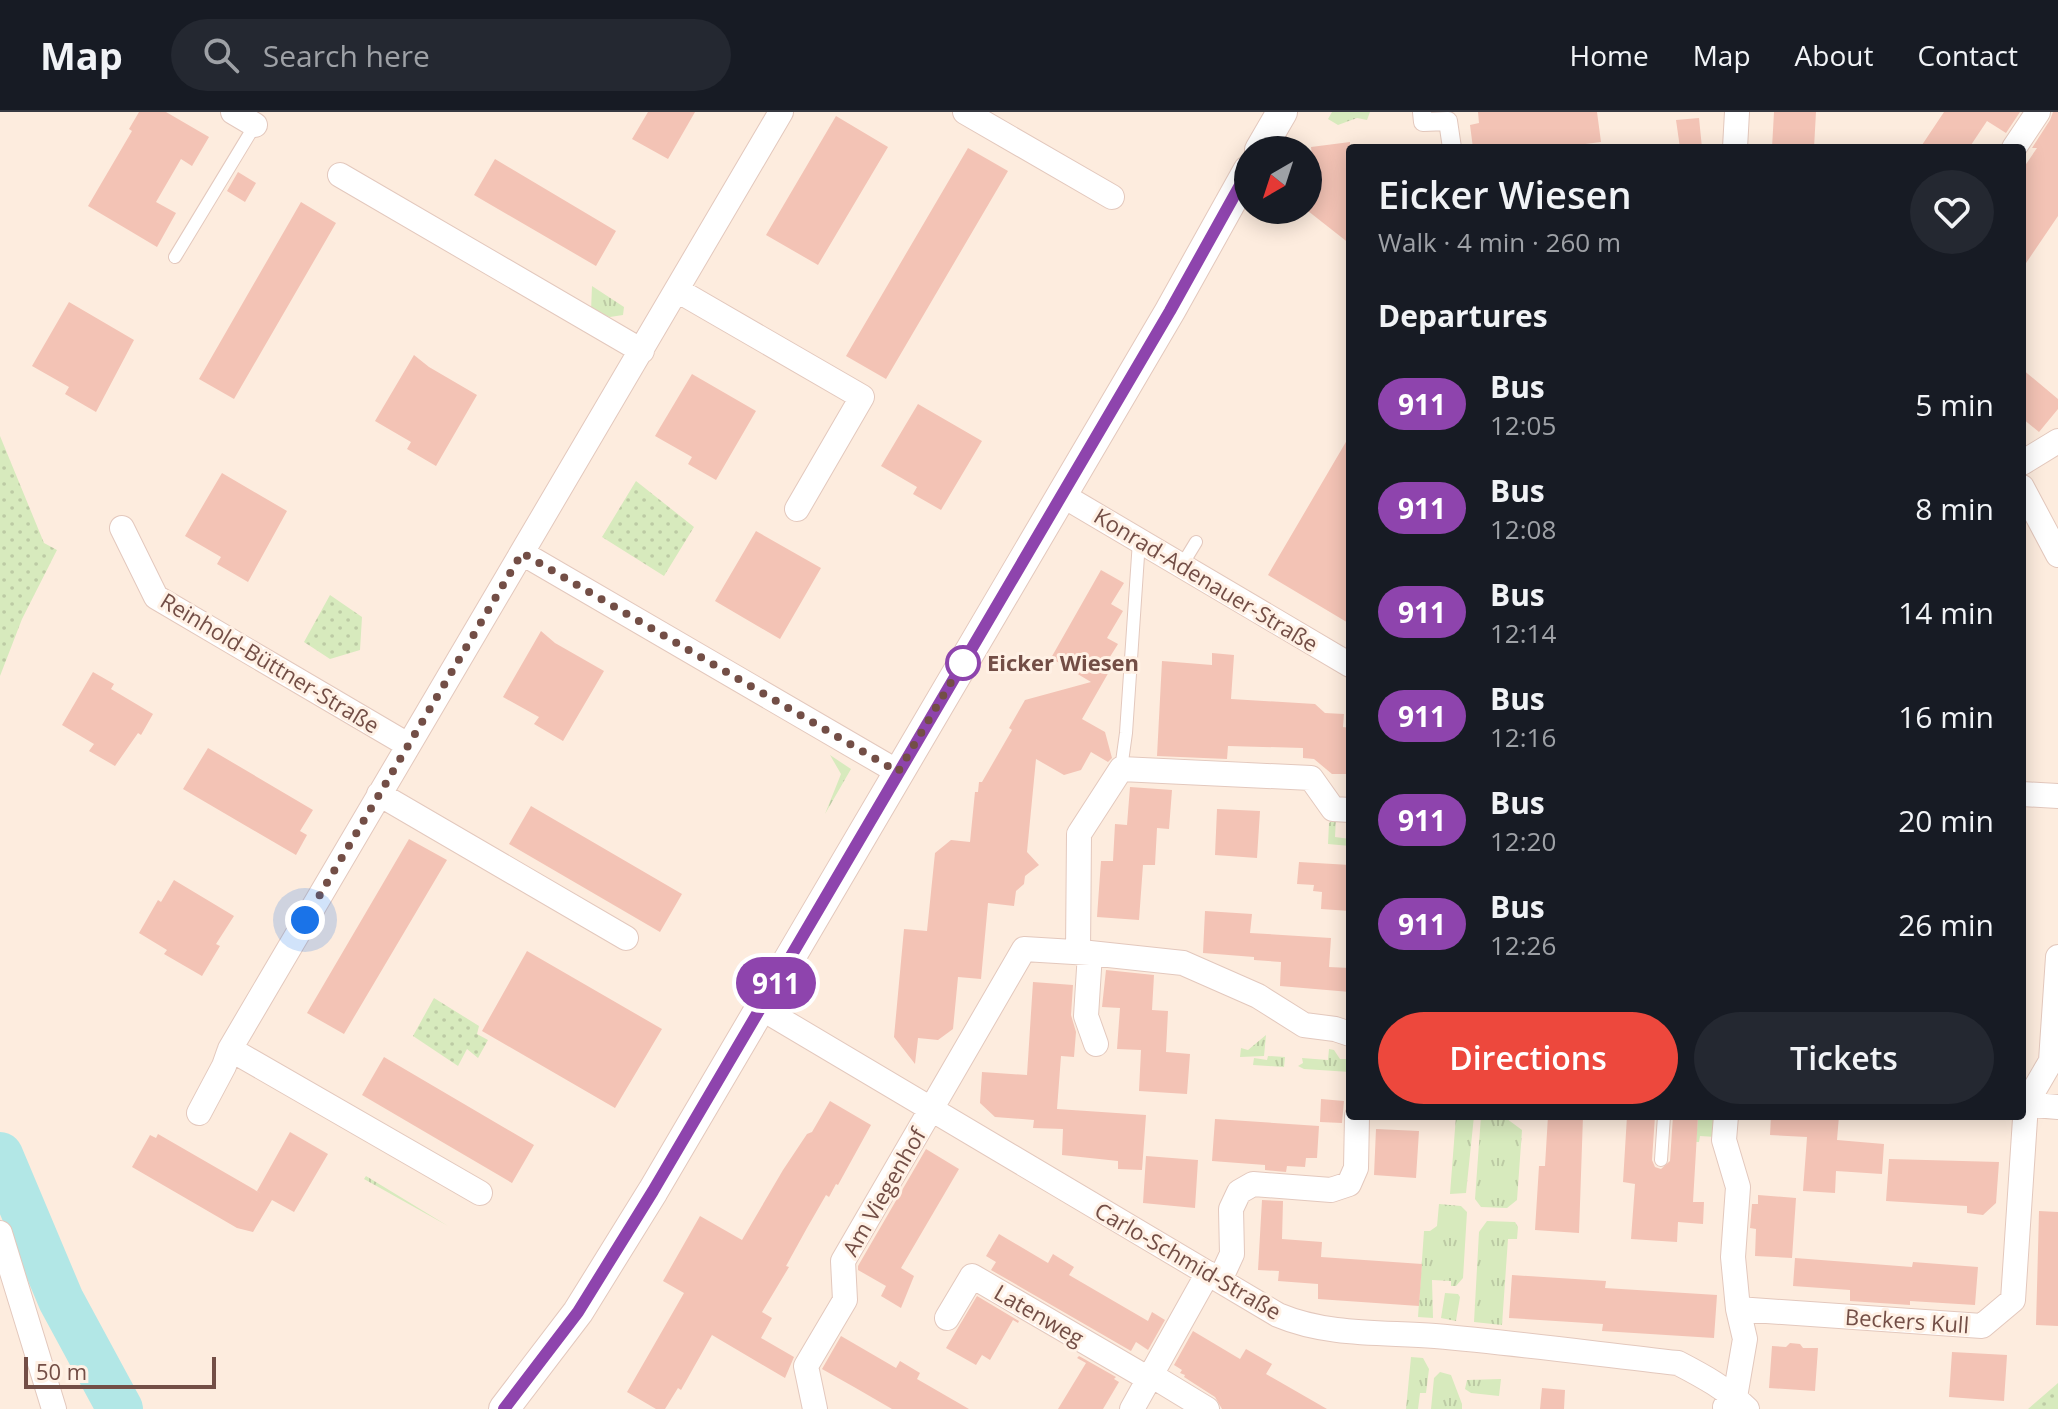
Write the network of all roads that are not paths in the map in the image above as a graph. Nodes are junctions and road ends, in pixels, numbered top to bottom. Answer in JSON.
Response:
{"nodes":[{"id":1,"x":233,"y":112,"type":"edge"},
{"id":2,"x":781,"y":112,"type":"edge"},
{"id":3,"x":965,"y":112,"type":"edge"},
{"id":4,"x":1282,"y":112,"type":"edge"},
{"id":5,"x":1422,"y":112,"type":"edge"},
{"id":6,"x":1737,"y":112,"type":"edge"},
{"id":7,"x":2038,"y":112,"type":"edge"},
{"id":8,"x":255,"y":125,"type":"joint"},
{"id":9,"x":1268,"y":136,"type":"edge"},
{"id":10,"x":1451,"y":144,"type":"edge"},
{"id":11,"x":1735,"y":144,"type":"edge"},
{"id":12,"x":2017,"y":144,"type":"edge"},
{"id":13,"x":340,"y":175,"type":"dead end"},
{"id":14,"x":1234,"y":196,"type":"edge"},
{"id":15,"x":1112,"y":197,"type":"dead end"},
{"id":16,"x":175,"y":257,"type":"dead end"},
{"id":17,"x":677,"y":290,"type":"junction"},
{"id":18,"x":642,"y":351,"type":"junction"},
{"id":19,"x":2058,"y":441,"type":"edge"},
{"id":20,"x":2026,"y":461,"type":"edge"},
{"id":21,"x":1062,"y":495,"type":"junction"},
{"id":22,"x":2026,"y":495,"type":"edge"},
{"id":23,"x":797,"y":509,"type":"dead end"},
{"id":24,"x":122,"y":528,"type":"dead end"},
{"id":25,"x":1139,"y":540,"type":"junction"},
{"id":26,"x":1196,"y":542,"type":"dead end"},
{"id":27,"x":522,"y":553,"type":"junction"},
{"id":28,"x":2058,"y":555,"type":"edge"},
{"id":29,"x":1182,"y":565,"type":"junction"},
{"id":30,"x":1346,"y":663,"type":"edge"},
{"id":31,"x":408,"y":745,"type":"junction"},
{"id":32,"x":1121,"y":769,"type":"junction"},
{"id":33,"x":898,"y":772,"type":"junction"},
{"id":34,"x":379,"y":794,"type":"junction"},
{"id":35,"x":2026,"y":794,"type":"edge"},
{"id":36,"x":2058,"y":796,"type":"edge"},
{"id":37,"x":1346,"y":810,"type":"edge"},
{"id":38,"x":626,"y":938,"type":"dead end"},
{"id":39,"x":1084,"y":952,"type":"junction"},
{"id":40,"x":2058,"y":957,"type":"edge"},
{"id":41,"x":2056,"y":1004,"type":"edge"},
{"id":42,"x":761,"y":1008,"type":"junction"},
{"id":43,"x":1346,"y":1033,"type":"edge"},
{"id":44,"x":1096,"y":1044,"type":"dead end"},
{"id":45,"x":230,"y":1049,"type":"junction"},
{"id":46,"x":2026,"y":1101,"type":"edge"},
{"id":47,"x":2026,"y":1104,"type":"edge"},
{"id":48,"x":2058,"y":1107,"type":"edge"},
{"id":49,"x":931,"y":1109,"type":"junction"},
{"id":50,"x":199,"y":1113,"type":"dead end"},
{"id":51,"x":1357,"y":1120,"type":"edge"},
{"id":52,"x":1664,"y":1120,"type":"edge"},
{"id":53,"x":1726,"y":1120,"type":"edge"},
{"id":54,"x":2023,"y":1120,"type":"edge"},
{"id":55,"x":1661,"y":1160,"type":"dead end"},
{"id":56,"x":480,"y":1193,"type":"dead end"},
{"id":57,"x":0,"y":1233,"type":"edge"},
{"id":58,"x":1214,"y":1277,"type":"junction"},
{"id":59,"x":1738,"y":1309,"type":"junction"},
{"id":60,"x":947,"y":1318,"type":"dead end"},
{"id":61,"x":1150,"y":1377,"type":"junction"},
{"id":62,"x":1735,"y":1405,"type":"edge"},
{"id":63,"x":54,"y":1409,"type":"edge"},
{"id":64,"x":504,"y":1409,"type":"edge"},
{"id":65,"x":815,"y":1409,"type":"edge"},
{"id":66,"x":1132,"y":1409,"type":"edge"},
{"id":67,"x":1207,"y":1409,"type":"edge"}],
"edges":[{"from":1,"to":8,"type":"street"},
{"from":2,"to":17,"type":"street"},
{"from":3,"to":15,"type":"street"},
{"from":4,"to":9,"type":"street"},
{"from":5,"to":10,"type":"street"},
{"from":6,"to":11,"type":"street"},
{"from":7,"to":12,"type":"street"},
{"from":8,"to":16,"type":"lane"},
{"from":13,"to":18,"type":"street"},
{"from":14,"to":21,"type":"street"},
{"from":17,"to":18,"type":"street"},
{"from":17,"to":23,"type":"street"},
{"from":18,"to":27,"type":"street"},
{"from":19,"to":20,"type":"street"},
{"from":21,"to":25,"type":"street","name":"Konrad-Adenauer-Straße"},
{"from":21,"to":33,"type":"street"},
{"from":22,"to":28,"type":"street"},
{"from":24,"to":31,"type":"street","name":"Reinhold-Büttner-Straße"},
{"from":25,"to":29,"type":"street","name":"Konrad-Adenauer-Straße"},
{"from":25,"to":32,"type":"lane"},
{"from":26,"to":29,"type":"lane"},
{"from":27,"to":31,"type":"street"},
{"from":27,"to":33,"type":"street"},
{"from":29,"to":30,"type":"street","name":"Konrad-Adenauer-Straße"},
{"from":31,"to":34,"type":"street"},
{"from":32,"to":37,"type":"street"},
{"from":32,"to":39,"type":"street"},
{"from":33,"to":42,"type":"street"},
{"from":34,"to":38,"type":"street"},
{"from":34,"to":45,"type":"street"},
{"from":35,"to":36,"type":"street"},
{"from":39,"to":43,"type":"street"},
{"from":39,"to":44,"type":"street"},
{"from":39,"to":49,"type":"street","name":"Am Viegenhof"},
{"from":40,"to":41,"type":"street"},
{"from":41,"to":46,"type":"street"},
{"from":42,"to":49,"type":"street","name":"Carlo-Schmid-Straße"},
{"from":42,"to":64,"type":"street"},
{"from":45,"to":50,"type":"street"},
{"from":45,"to":56,"type":"street"},
{"from":47,"to":48,"type":"street"},
{"from":49,"to":58,"type":"street","name":"Carlo-Schmid-Straße"},
{"from":49,"to":65,"type":"street","name":"Am Viegenhof"},
{"from":51,"to":58,"type":"street"},
{"from":52,"to":55,"type":"lane"},
{"from":53,"to":59,"type":"street"},
{"from":54,"to":59,"type":"street","name":"Beckers Kull"},
{"from":57,"to":63,"type":"street"},
{"from":58,"to":61,"type":"street"},
{"from":58,"to":62,"type":"street","name":"Carlo-Schmid-Straße"},
{"from":59,"to":62,"type":"street"},
{"from":60,"to":61,"type":"street","name":"Latenweg"},
{"from":61,"to":66,"type":"street"},
{"from":61,"to":67,"type":"street"}]}
